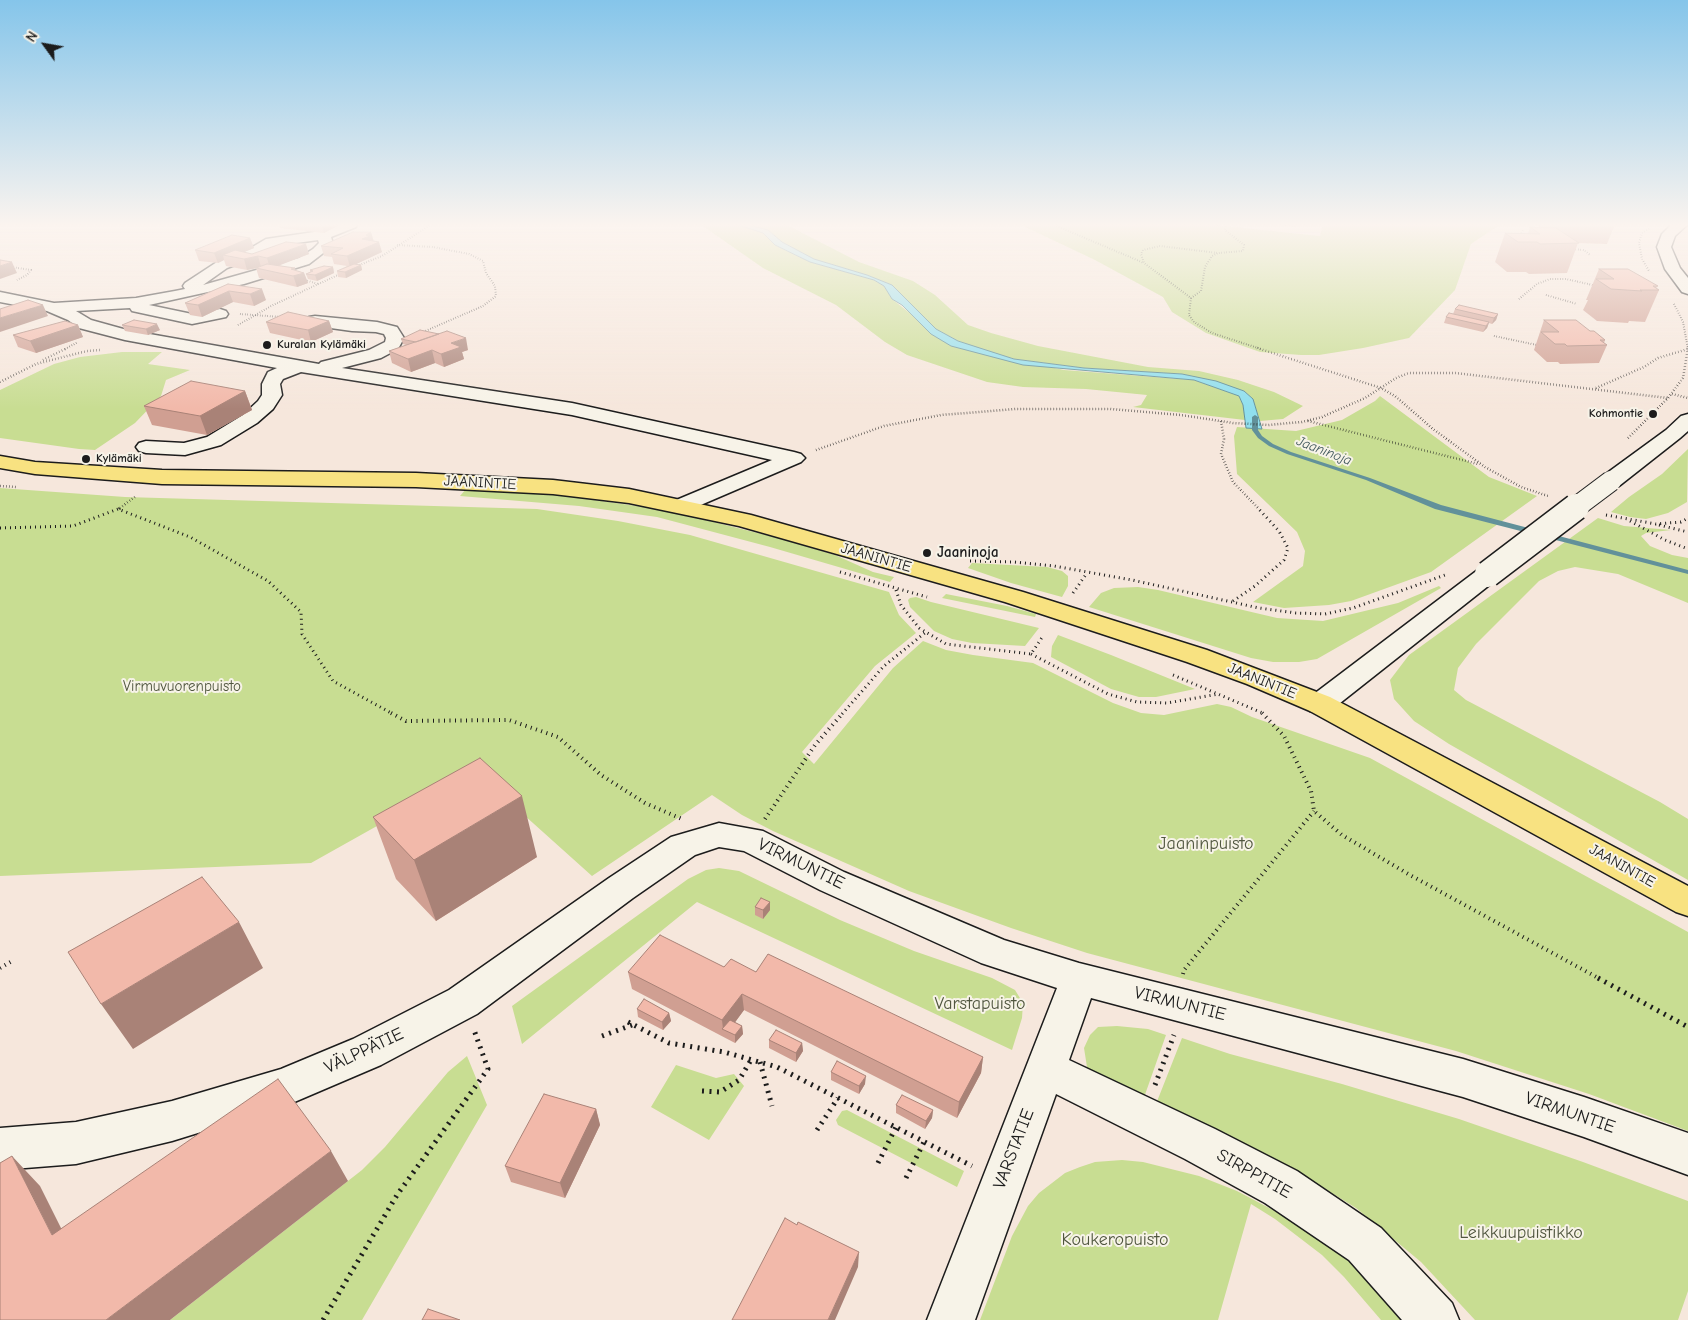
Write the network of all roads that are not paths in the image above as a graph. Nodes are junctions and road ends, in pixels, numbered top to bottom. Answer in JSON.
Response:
{"nodes":[{"id":1,"x":193,"y":286,"type":"edge"},
{"id":2,"x":219,"y":286,"type":"edge"},
{"id":3,"x":0,"y":297,"type":"edge"},
{"id":4,"x":171,"y":297,"type":"junction"},
{"id":5,"x":110,"y":305,"type":"junction"},
{"id":6,"x":51,"y":307,"type":"junction"},
{"id":7,"x":220,"y":314,"type":"dead end"},
{"id":8,"x":74,"y":316,"type":"junction"},
{"id":9,"x":316,"y":321,"type":"edge"},
{"id":10,"x":246,"y":358,"type":"junction"},
{"id":11,"x":307,"y":368,"type":"junction"},
{"id":12,"x":270,"y":384,"type":"junction"},
{"id":13,"x":1688,"y":420,"type":"edge"},
{"id":14,"x":146,"y":447,"type":"dead end"},
{"id":15,"x":0,"y":462,"type":"edge"},
{"id":16,"x":682,"y":506,"type":"junction"},
{"id":17,"x":1320,"y":704,"type":"junction"},
{"id":18,"x":735,"y":838,"type":"joint"},
{"id":19,"x":1688,"y":902,"type":"edge"},
{"id":20,"x":1079,"y":979,"type":"junction"},
{"id":21,"x":1045,"y":1068,"type":"junction"},
{"id":22,"x":0,"y":1149,"type":"edge"},
{"id":23,"x":1688,"y":1154,"type":"edge"},
{"id":24,"x":951,"y":1320,"type":"edge"},
{"id":25,"x":1435,"y":1320,"type":"edge"}],
"edges":[{"from":1,"to":4,"type":"street"},
{"from":2,"to":4,"type":"street"},
{"from":3,"to":6,"type":"street"},
{"from":4,"to":5,"type":"street"},
{"from":5,"to":6,"type":"street"},
{"from":5,"to":7,"type":"street"},
{"from":5,"to":8,"type":"street"},
{"from":6,"to":8,"type":"street"},
{"from":8,"to":10,"type":"street"},
{"from":9,"to":11,"type":"street"},
{"from":10,"to":11,"type":"street"},
{"from":10,"to":12,"type":"street"},
{"from":11,"to":12,"type":"street"},
{"from":11,"to":16,"type":"street"},
{"from":12,"to":14,"type":"street"},
{"from":13,"to":17,"type":"street","bridge":true},
{"from":15,"to":16,"type":"main road","name":"JAANINTIE"},
{"from":16,"to":17,"type":"main road","name":"JAANINTIE"},
{"from":17,"to":19,"type":"main road","name":"JAANINTIE"},
{"from":18,"to":20,"type":"street","name":"VIRMUNTIE"},
{"from":18,"to":22,"type":"street","name":"VÄLPPÄTIE"},
{"from":20,"to":21,"type":"street","name":"VARSTATIE"},
{"from":20,"to":23,"type":"street","name":"VIRMUNTIE"},
{"from":21,"to":24,"type":"street","name":"VARSTATIE"},
{"from":21,"to":25,"type":"street","name":"SIRPPITIE"}]}
